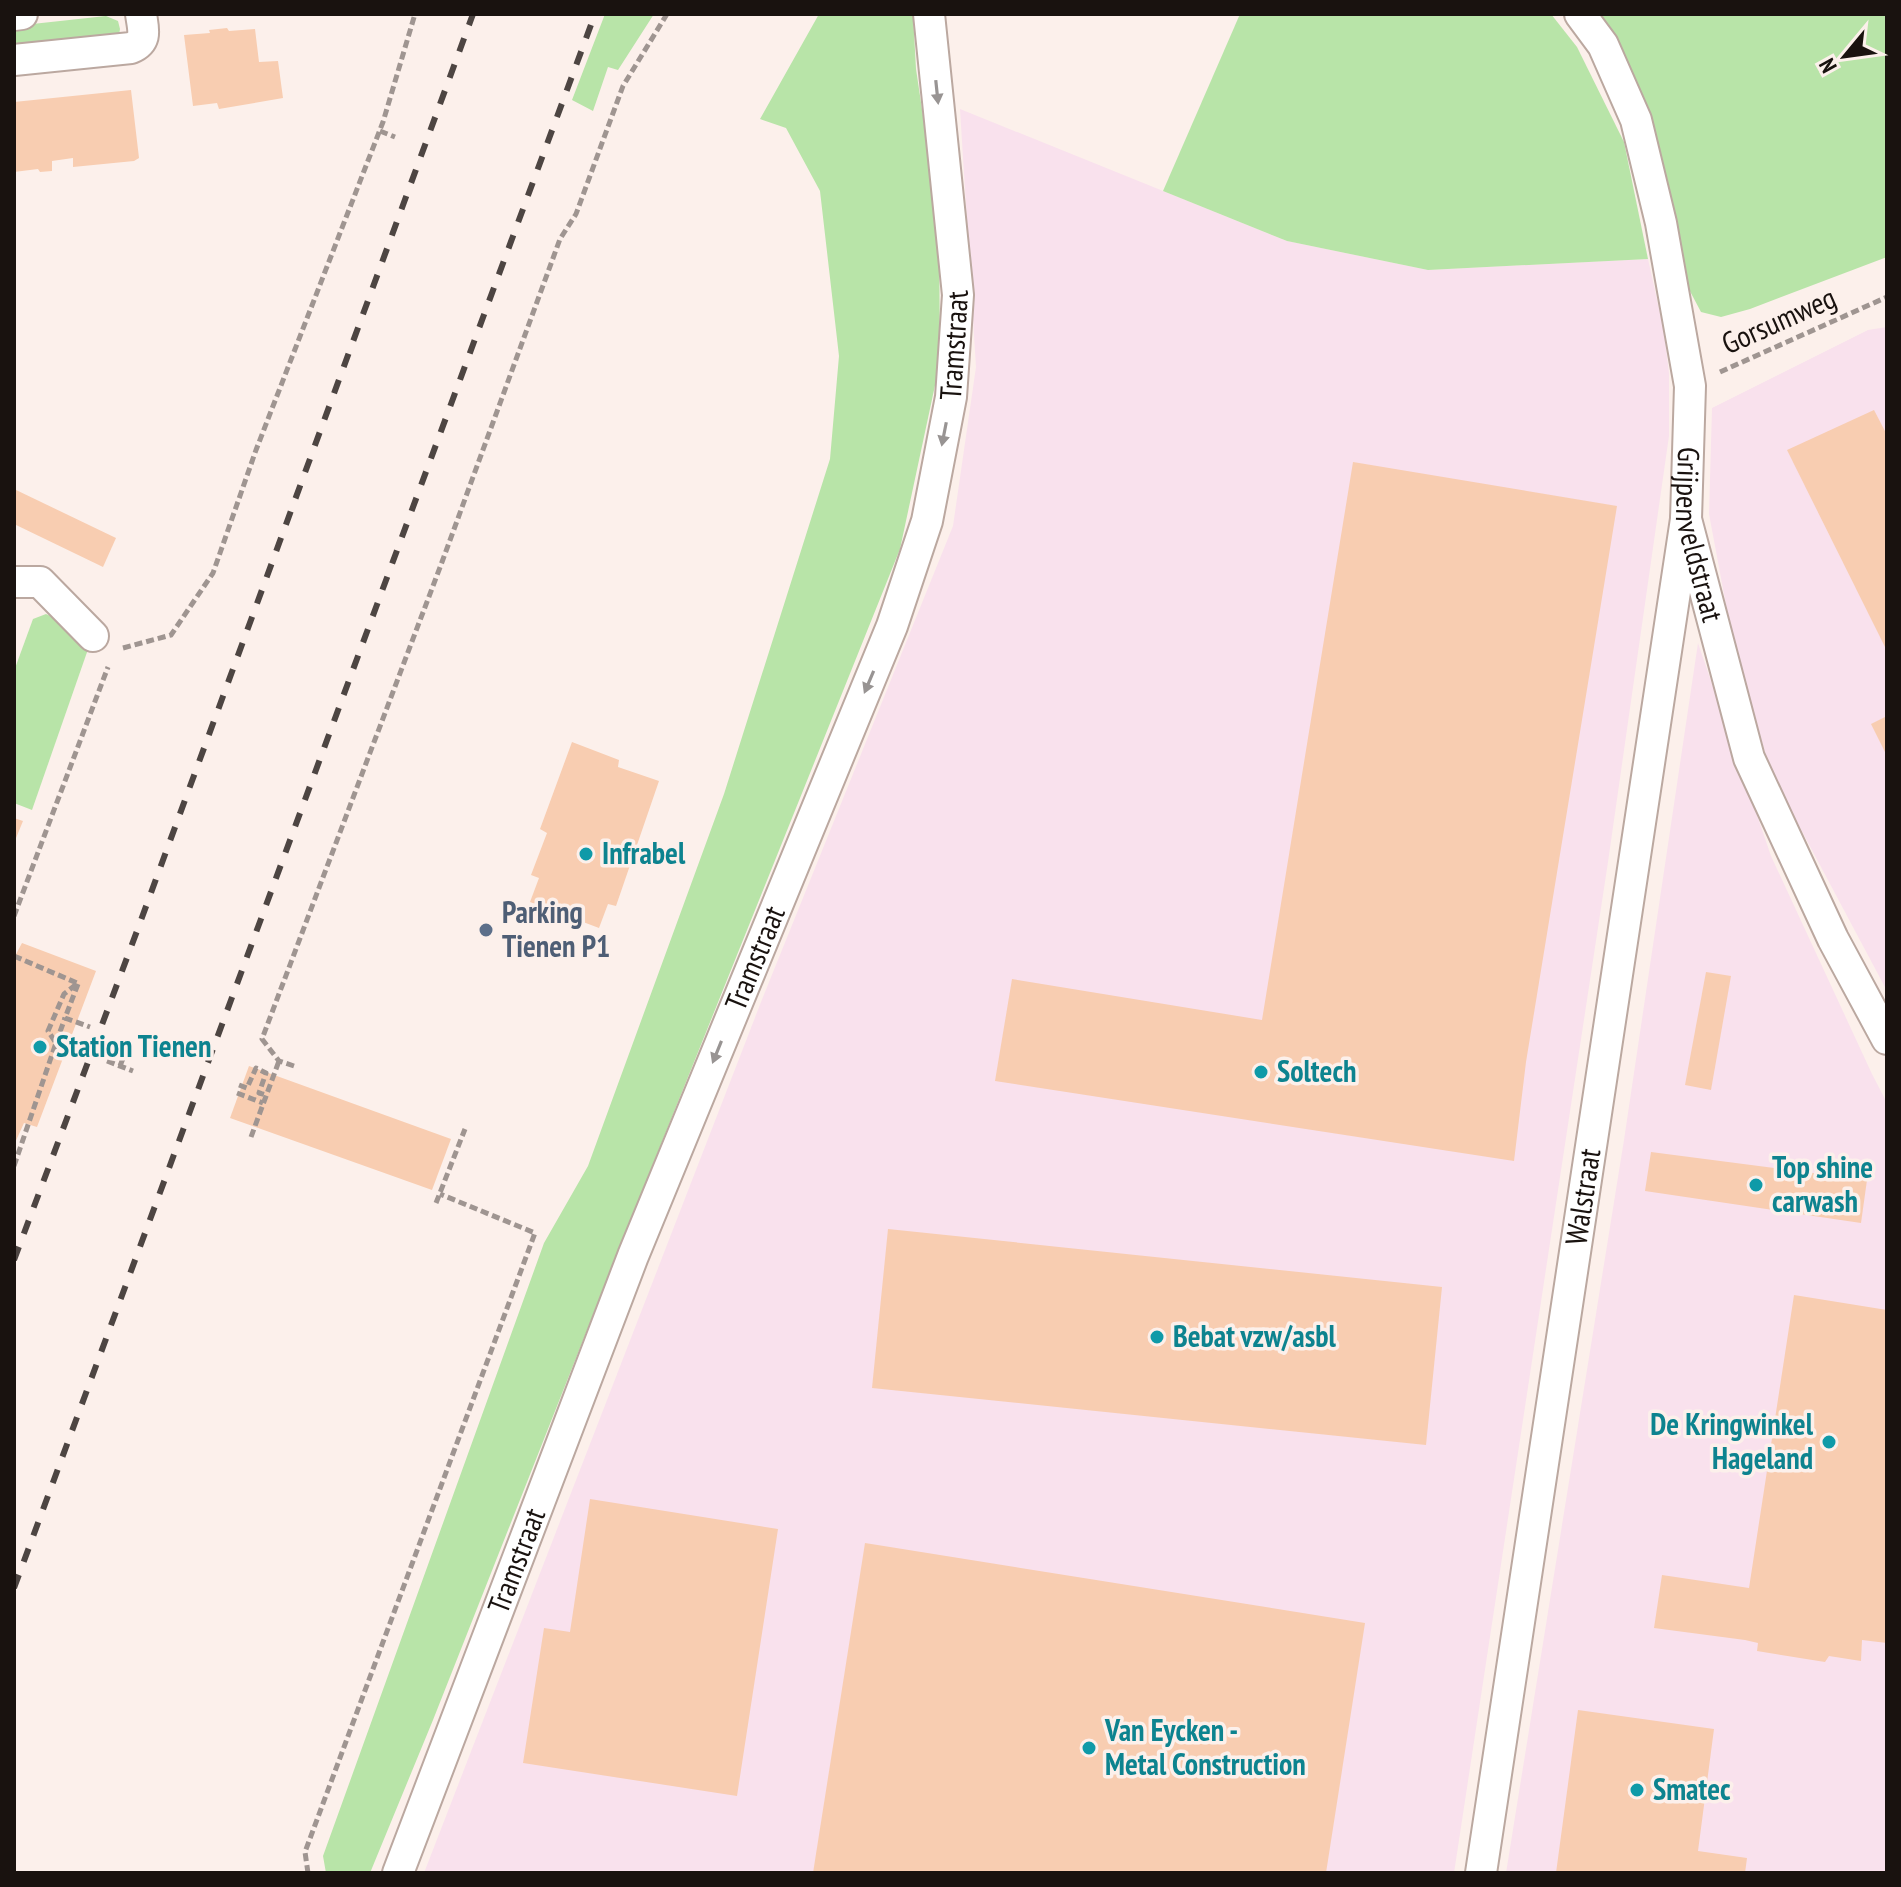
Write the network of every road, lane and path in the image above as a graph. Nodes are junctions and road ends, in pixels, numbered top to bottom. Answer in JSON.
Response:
{"nodes":[{"id":1,"x":22,"y":14,"type":"edge"},
{"id":2,"x":141,"y":14,"type":"edge"},
{"id":3,"x":415,"y":14,"type":"edge"},
{"id":4,"x":667,"y":14,"type":"edge"},
{"id":5,"x":929,"y":14,"type":"edge"},
{"id":6,"x":1580,"y":14,"type":"edge"},
{"id":7,"x":14,"y":15,"type":"edge"},
{"id":8,"x":14,"y":60,"type":"edge"},
{"id":9,"x":380,"y":131,"type":"junction"},
{"id":10,"x":395,"y":137,"type":"dead end"},
{"id":11,"x":1887,"y":297,"type":"edge"},
{"id":12,"x":1690,"y":386,"type":"junction"},
{"id":13,"x":1686,"y":519,"type":"junction"},
{"id":14,"x":14,"y":582,"type":"edge"},
{"id":15,"x":107,"y":647,"type":"junction"},
{"id":16,"x":14,"y":916,"type":"edge"},
{"id":17,"x":14,"y":956,"type":"edge"},
{"id":18,"x":78,"y":983,"type":"junction"},
{"id":19,"x":65,"y":1018,"type":"junction"},
{"id":20,"x":90,"y":1027,"type":"dead end"},
{"id":21,"x":1887,"y":1039,"type":"edge"},
{"id":22,"x":56,"y":1043,"type":"junction"},
{"id":23,"x":129,"y":1043,"type":"dead end"},
{"id":24,"x":107,"y":1061,"type":"dead end"},
{"id":25,"x":279,"y":1061,"type":"junction"},
{"id":26,"x":120,"y":1066,"type":"junction"},
{"id":27,"x":294,"y":1066,"type":"dead end"},
{"id":28,"x":133,"y":1071,"type":"dead end"},
{"id":29,"x":239,"y":1085,"type":"dead end"},
{"id":30,"x":237,"y":1093,"type":"dead end"},
{"id":31,"x":266,"y":1095,"type":"junction"},
{"id":32,"x":263,"y":1103,"type":"junction"},
{"id":33,"x":465,"y":1129,"type":"dead end"},
{"id":34,"x":251,"y":1137,"type":"dead end"},
{"id":35,"x":442,"y":1164,"type":"dead end"},
{"id":36,"x":14,"y":1166,"type":"edge"},
{"id":37,"x":450,"y":1167,"type":"junction"},
{"id":38,"x":440,"y":1194,"type":"junction"},
{"id":39,"x":436,"y":1203,"type":"dead end"},
{"id":40,"x":308,"y":1873,"type":"edge"},
{"id":41,"x":398,"y":1873,"type":"edge"},
{"id":42,"x":1481,"y":1873,"type":"edge"}],
"edges":[{"from":1,"to":7,"type":"street"},
{"from":2,"to":8,"type":"street"},
{"from":3,"to":9,"type":"path"},
{"from":4,"to":25,"type":"path"},
{"from":5,"to":41,"type":"street","name":"Tramstraat","one_way":true},
{"from":6,"to":12,"type":"street","name":"Grijpenveldstraat"},
{"from":9,"to":10,"type":"path"},
{"from":9,"to":15,"type":"path"},
{"from":11,"to":12,"type":"path","name":"Gorsumweg"},
{"from":12,"to":13,"type":"street","name":"Grijpenveldstraat"},
{"from":13,"to":21,"type":"street","name":"Grijpenveldstraat"},
{"from":13,"to":42,"type":"street","name":"Walstraat"},
{"from":14,"to":15,"type":"street"},
{"from":15,"to":16,"type":"path"},
{"from":17,"to":18,"type":"path"},
{"from":18,"to":19,"type":"path"},
{"from":18,"to":22,"type":"path"},
{"from":19,"to":20,"type":"path"},
{"from":19,"to":22,"type":"path"},
{"from":22,"to":36,"type":"path"},
{"from":23,"to":26,"type":"path"},
{"from":24,"to":26,"type":"path"},
{"from":25,"to":27,"type":"path"},
{"from":25,"to":31,"type":"path"},
{"from":26,"to":28,"type":"path"},
{"from":29,"to":31,"type":"path"},
{"from":30,"to":32,"type":"path"},
{"from":31,"to":32,"type":"path"},
{"from":32,"to":34,"type":"path"},
{"from":33,"to":37,"type":"path"},
{"from":35,"to":37,"type":"path"},
{"from":37,"to":38,"type":"path"},
{"from":38,"to":39,"type":"path"},
{"from":38,"to":40,"type":"path"}]}
